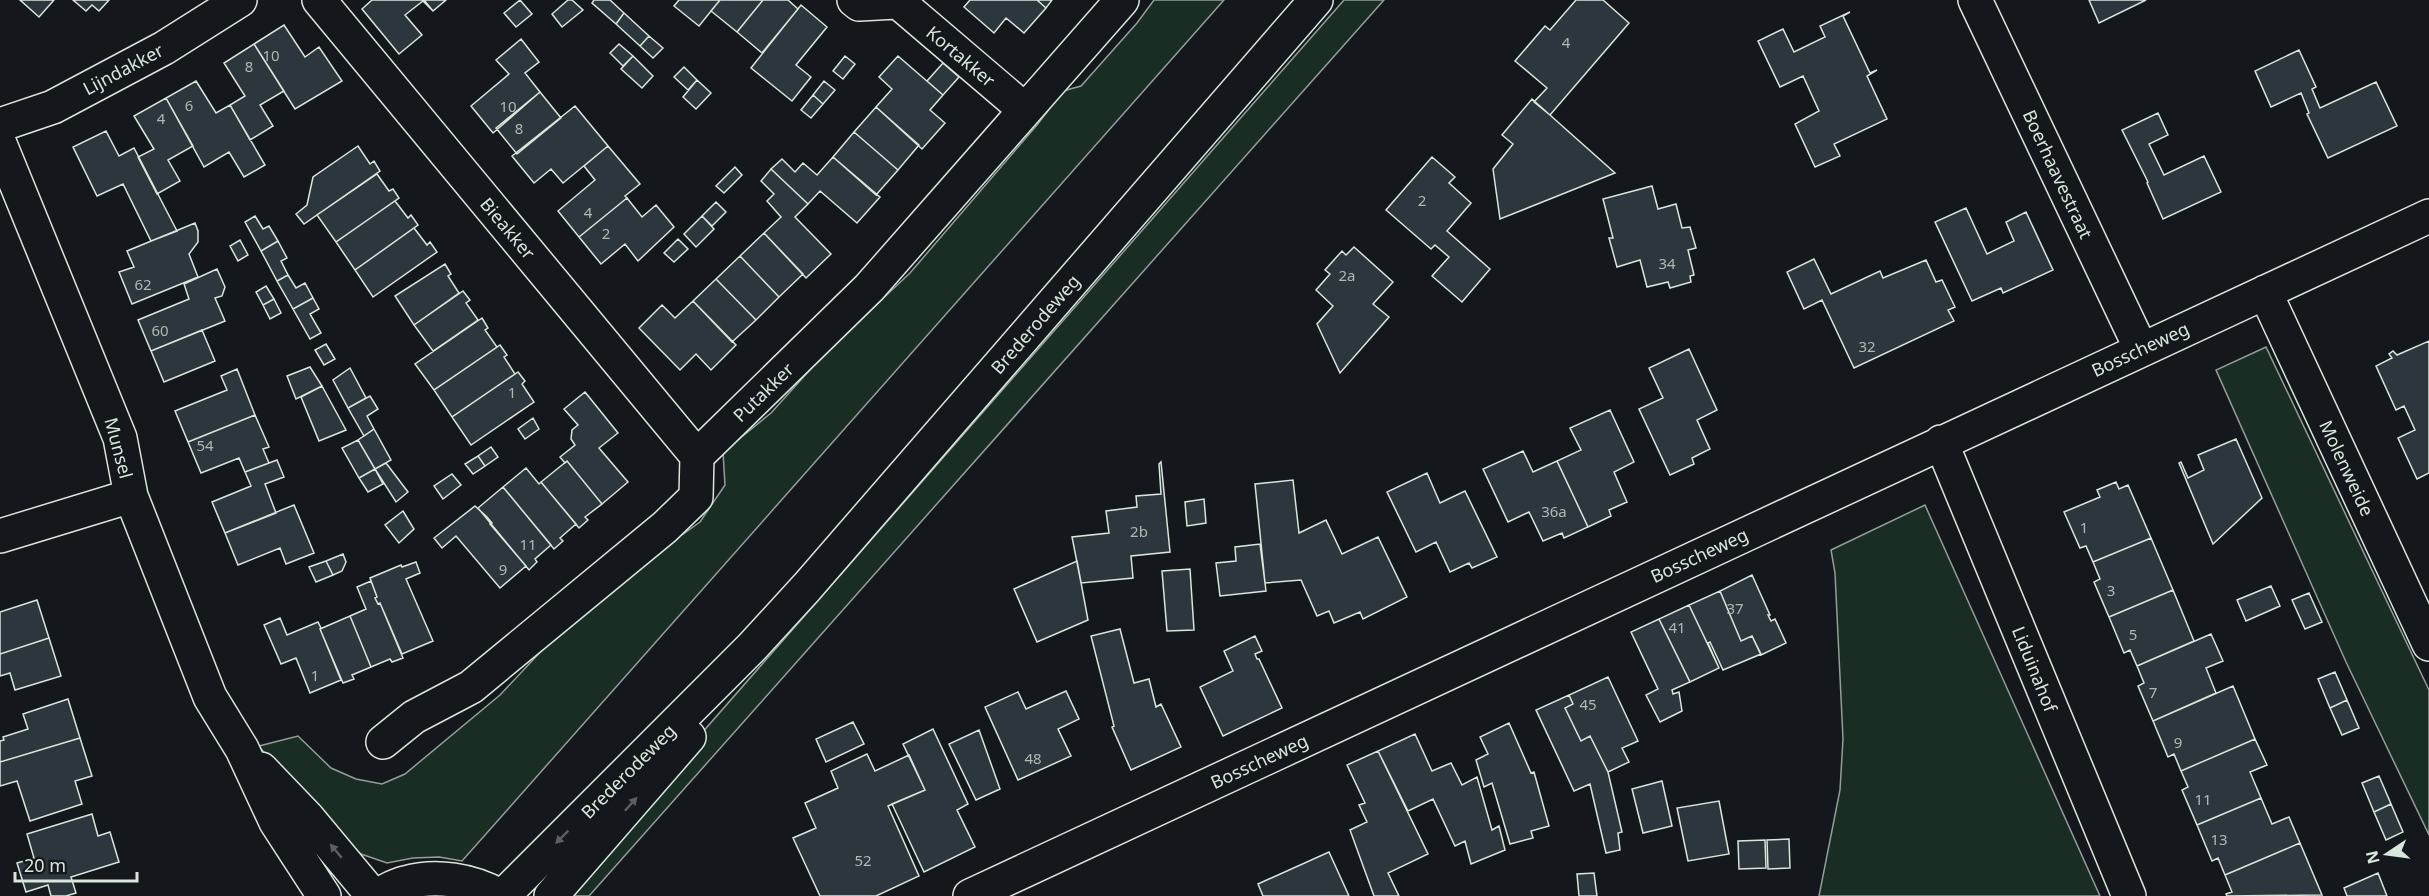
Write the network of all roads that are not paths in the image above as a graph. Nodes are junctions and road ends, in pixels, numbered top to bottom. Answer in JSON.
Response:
{"nodes":[{"id":1,"x":240,"y":0,"type":"edge"},
{"id":2,"x":319,"y":0,"type":"edge"},
{"id":3,"x":854,"y":0,"type":"edge"},
{"id":4,"x":1122,"y":0,"type":"edge"},
{"id":5,"x":1316,"y":0,"type":"edge"},
{"id":6,"x":1975,"y":0,"type":"edge"},
{"id":7,"x":896,"y":1,"type":"edge"},
{"id":8,"x":1025,"y":110,"type":"junction"},
{"id":9,"x":0,"y":125,"type":"edge"},
{"id":10,"x":0,"y":144,"type":"edge"},
{"id":11,"x":2429,"y":216,"type":"edge"},
{"id":12,"x":2265,"y":292,"type":"junction"},
{"id":13,"x":2141,"y":349,"type":"junction"},
{"id":14,"x":1941,"y":442,"type":"junction"},
{"id":15,"x":697,"y":456,"type":"junction"},
{"id":16,"x":131,"y":496,"type":"junction"},
{"id":17,"x":0,"y":537,"type":"edge"},
{"id":18,"x":2429,"y":644,"type":"edge"},
{"id":19,"x":752,"y":647,"type":"junction"},
{"id":20,"x":383,"y":742,"type":"dead end"},
{"id":21,"x":242,"y":749,"type":"junction"},
{"id":22,"x":324,"y":896,"type":"edge"},
{"id":23,"x":374,"y":896,"type":"edge"},
{"id":24,"x":502,"y":896,"type":"edge"},
{"id":25,"x":551,"y":896,"type":"edge"},
{"id":26,"x":970,"y":896,"type":"edge"},
{"id":27,"x":2129,"y":896,"type":"edge"}],
"edges":[{"from":1,"to":9,"type":"street","name":"Lijndakker"},
{"from":2,"to":15,"type":"street","name":"Bieakker"},
{"from":3,"to":7,"type":"street","name":"Kortakker"},
{"from":4,"to":8,"type":"street","name":"Putakker"},
{"from":5,"to":19,"type":"street","name":"Brederodeweg"},
{"from":6,"to":13,"type":"street","name":"Boerhaavestraat"},
{"from":7,"to":8,"type":"street","name":"Kortakker"},
{"from":8,"to":15,"type":"street","name":"Putakker"},
{"from":10,"to":16,"type":"street","name":"Munsel"},
{"from":11,"to":12,"type":"street","name":"Bosscheweg"},
{"from":12,"to":13,"type":"street","name":"Bosscheweg"},
{"from":12,"to":18,"type":"street","name":"Molenweide"},
{"from":13,"to":14,"type":"street","name":"Bosscheweg"},
{"from":14,"to":26,"type":"street","name":"Bosscheweg"},
{"from":14,"to":27,"type":"street","name":"Liduinahof"},
{"from":15,"to":20,"type":"street"},
{"from":16,"to":17,"type":"street"},
{"from":16,"to":21,"type":"street","name":"Munsel"},
{"from":19,"to":24,"type":"street","name":"Brederodeweg","one_way":true},
{"from":25,"to":19,"type":"street","name":"Brederodeweg","one_way":true},
{"from":21,"to":22,"type":"street","name":"Munsel"},
{"from":23,"to":21,"type":"street","name":"Munsel","one_way":true},
{"from":23,"to":24,"type":"street"}]}
